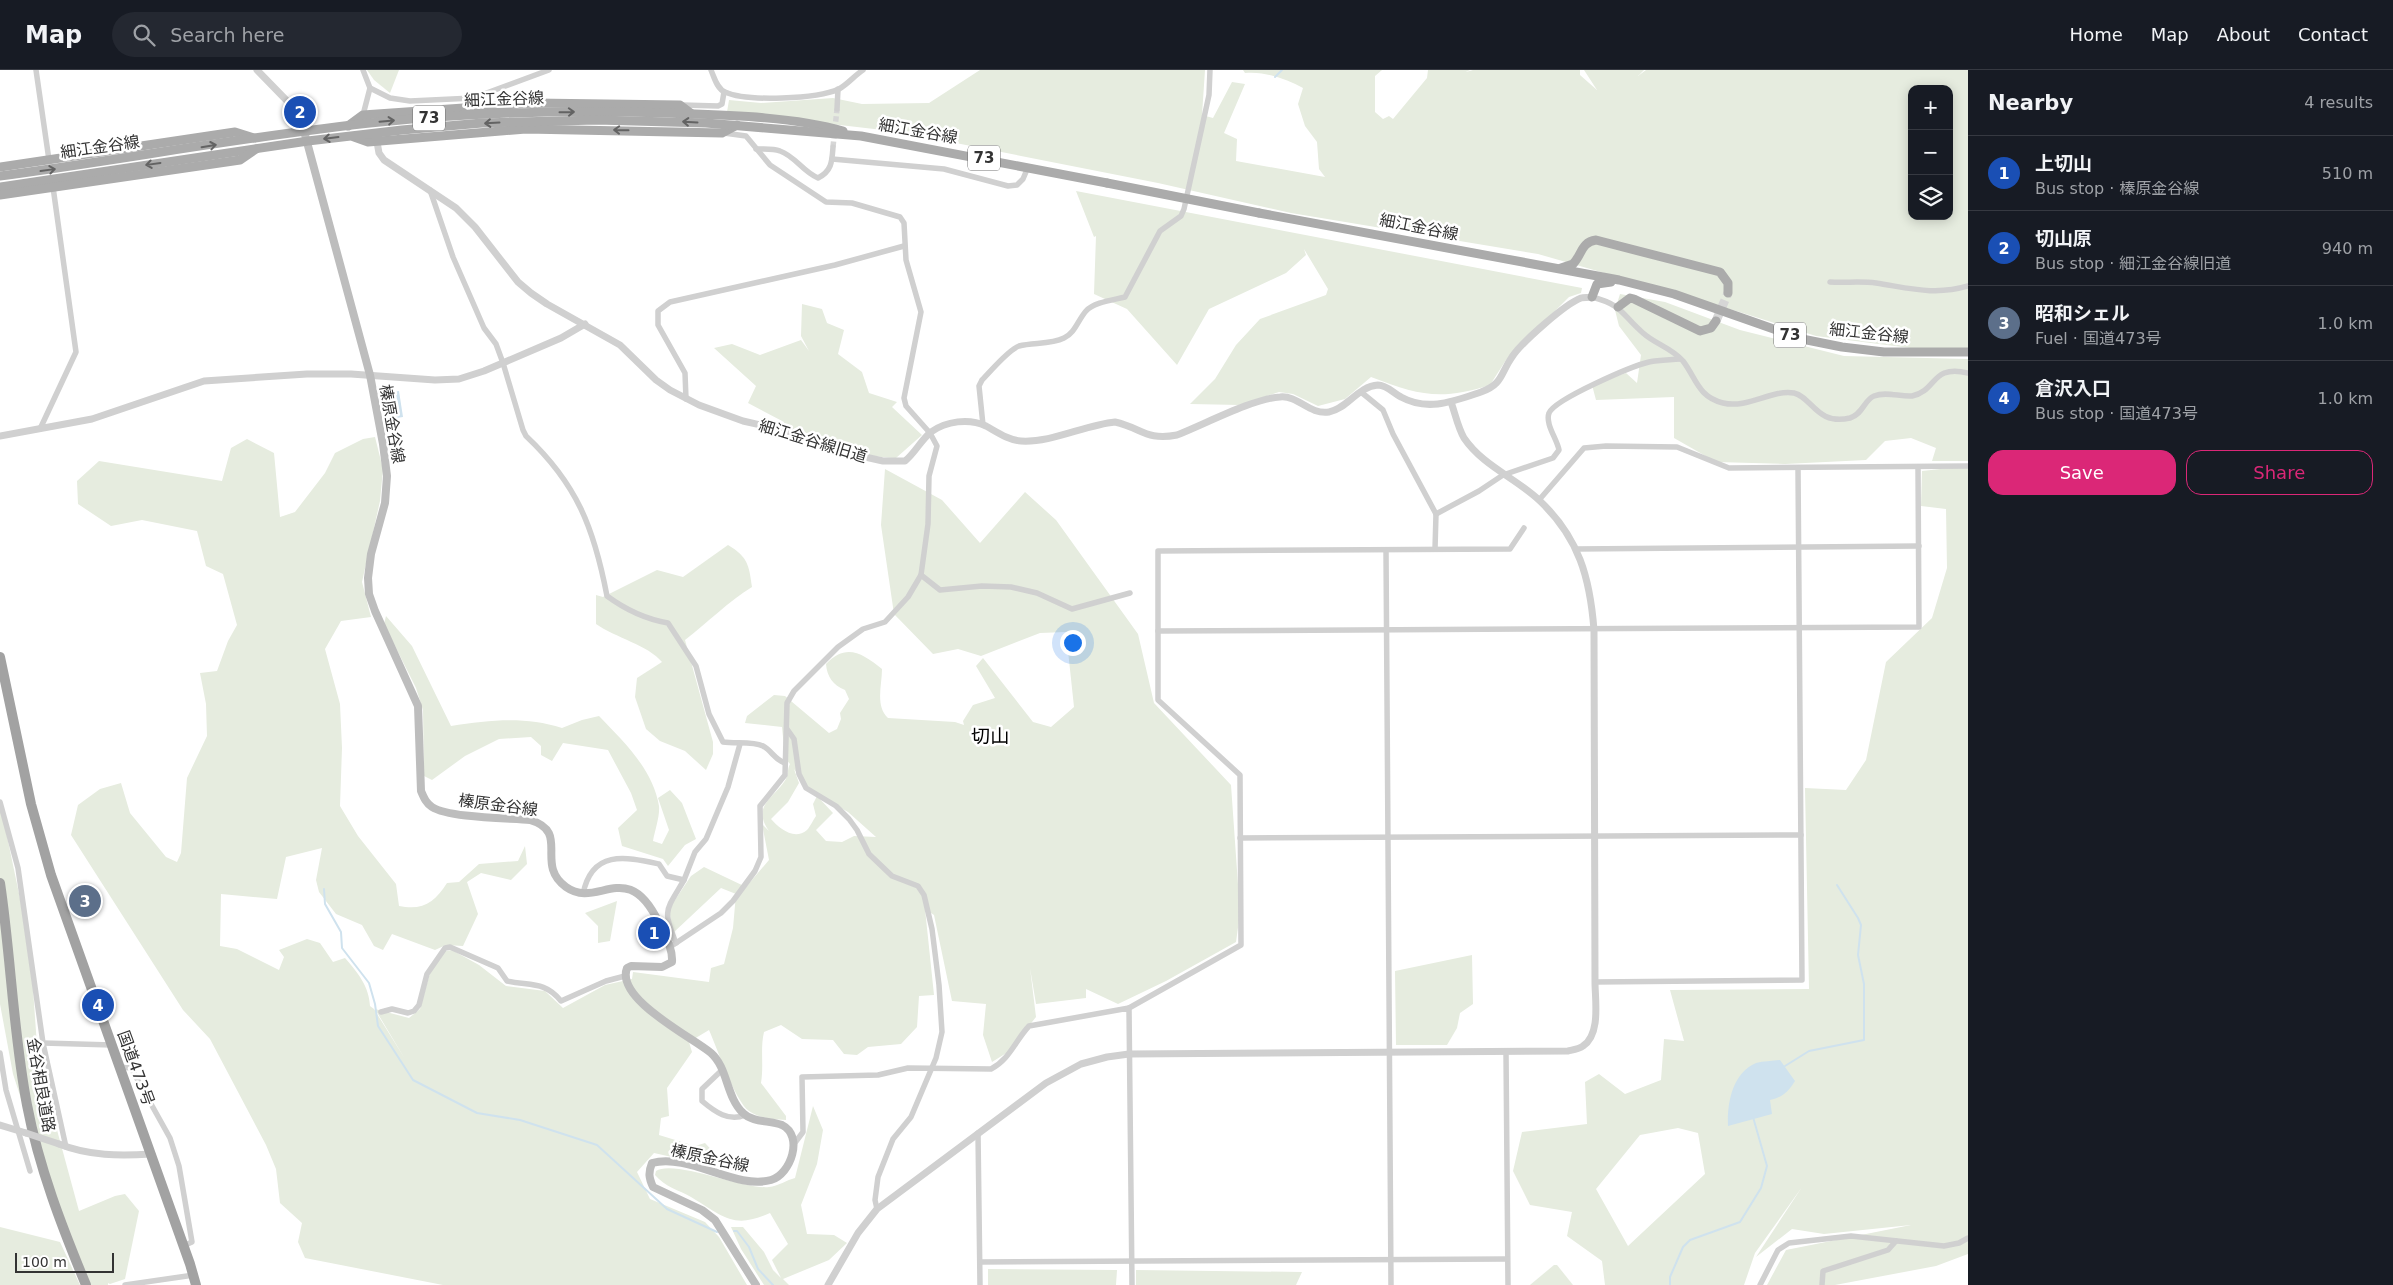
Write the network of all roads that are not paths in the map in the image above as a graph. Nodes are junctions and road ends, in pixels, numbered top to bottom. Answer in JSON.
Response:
{"nodes":[{"id":1,"x":36,"y":70,"type":"edge"},
{"id":2,"x":257,"y":70,"type":"edge"},
{"id":3,"x":363,"y":70,"type":"edge"},
{"id":4,"x":548,"y":70,"type":"edge"},
{"id":5,"x":711,"y":70,"type":"edge"},
{"id":6,"x":863,"y":70,"type":"edge"},
{"id":7,"x":1210,"y":70,"type":"edge"},
{"id":8,"x":370,"y":88,"type":"junction"},
{"id":9,"x":838,"y":89,"type":"junction"},
{"id":10,"x":724,"y":92,"type":"junction"},
{"id":11,"x":680,"y":105,"type":"junction"},
{"id":12,"x":837,"y":110,"type":"tunnel mouth"},
{"id":13,"x":693,"y":114,"type":"junction"},
{"id":14,"x":363,"y":115,"type":"junction"},
{"id":15,"x":738,"y":125,"type":"junction"},
{"id":16,"x":347,"y":126,"type":"junction"},
{"id":17,"x":304,"y":132,"type":"junction"},
{"id":18,"x":722,"y":133,"type":"junction"},
{"id":19,"x":350,"y":136,"type":"junction"},
{"id":20,"x":860,"y":136,"type":"junction"},
{"id":21,"x":255,"y":139,"type":"junction"},
{"id":22,"x":308,"y":141,"type":"junction"},
{"id":23,"x":377,"y":142,"type":"junction"},
{"id":24,"x":833,"y":147,"type":"tunnel mouth"},
{"id":25,"x":256,"y":149,"type":"junction"},
{"id":26,"x":756,"y":149,"type":"junction"},
{"id":27,"x":832,"y":159,"type":"junction"},
{"id":28,"x":49,"y":160,"type":"junction"},
{"id":29,"x":0,"y":167,"type":"edge"},
{"id":30,"x":1028,"y":167,"type":"junction"},
{"id":31,"x":0,"y":176,"type":"edge"},
{"id":32,"x":0,"y":186,"type":"edge"},
{"id":33,"x":52,"y":187,"type":"junction"},
{"id":34,"x":430,"y":190,"type":"junction"},
{"id":35,"x":0,"y":195,"type":"edge"},
{"id":36,"x":904,"y":246,"type":"junction"},
{"id":37,"x":1578,"y":258,"type":"junction"},
{"id":38,"x":1558,"y":269,"type":"junction"},
{"id":39,"x":1577,"y":272,"type":"junction"},
{"id":40,"x":1596,"y":276,"type":"junction"},
{"id":41,"x":1618,"y":280,"type":"junction"},
{"id":42,"x":1830,"y":282,"type":"dead end"},
{"id":43,"x":1968,"y":286,"type":"edge"},
{"id":44,"x":1728,"y":293,"type":"dead end"},
{"id":45,"x":1592,"y":297,"type":"junction"},
{"id":46,"x":1618,"y":307,"type":"junction"},
{"id":47,"x":1716,"y":321,"type":"dead end"},
{"id":48,"x":585,"y":324,"type":"junction"},
{"id":49,"x":1968,"y":352,"type":"edge"},
{"id":50,"x":1680,"y":359,"type":"junction"},
{"id":51,"x":503,"y":363,"type":"junction"},
{"id":52,"x":1968,"y":374,"type":"edge"},
{"id":53,"x":370,"y":375,"type":"junction"},
{"id":54,"x":1361,"y":392,"type":"junction"},
{"id":55,"x":686,"y":400,"type":"junction"},
{"id":56,"x":1451,"y":402,"type":"junction"},
{"id":57,"x":983,"y":425,"type":"junction"},
{"id":58,"x":40,"y":428,"type":"junction"},
{"id":59,"x":930,"y":433,"type":"junction"},
{"id":60,"x":0,"y":436,"type":"edge"},
{"id":61,"x":1968,"y":466,"type":"edge"},
{"id":62,"x":1918,"y":467,"type":"junction"},
{"id":63,"x":1798,"y":468,"type":"junction"},
{"id":64,"x":1503,"y":475,"type":"junction"},
{"id":65,"x":1539,"y":500,"type":"junction"},
{"id":66,"x":1436,"y":514,"type":"junction"},
{"id":67,"x":1524,"y":528,"type":"dead end"},
{"id":68,"x":1919,"y":546,"type":"junction"},
{"id":69,"x":1799,"y":547,"type":"junction"},
{"id":70,"x":1435,"y":549,"type":"junction"},
{"id":71,"x":1576,"y":549,"type":"junction"},
{"id":72,"x":1386,"y":550,"type":"junction"},
{"id":73,"x":921,"y":575,"type":"junction"},
{"id":74,"x":1130,"y":593,"type":"dead end"},
{"id":75,"x":1799,"y":628,"type":"junction"},
{"id":76,"x":1594,"y":630,"type":"junction"},
{"id":77,"x":1158,"y":631,"type":"junction"},
{"id":78,"x":1387,"y":631,"type":"junction"},
{"id":79,"x":0,"y":657,"type":"edge"},
{"id":80,"x":787,"y":729,"type":"junction"},
{"id":81,"x":740,"y":744,"type":"junction"},
{"id":82,"x":785,"y":763,"type":"junction"},
{"id":83,"x":0,"y":802,"type":"edge"},
{"id":84,"x":1801,"y":835,"type":"junction"},
{"id":85,"x":1594,"y":836,"type":"junction"},
{"id":86,"x":1388,"y":837,"type":"junction"},
{"id":87,"x":1240,"y":838,"type":"junction"},
{"id":88,"x":684,"y":880,"type":"junction"},
{"id":89,"x":0,"y":883,"type":"edge"},
{"id":90,"x":583,"y":894,"type":"junction"},
{"id":91,"x":673,"y":945,"type":"junction"},
{"id":92,"x":625,"y":976,"type":"junction"},
{"id":93,"x":1595,"y":982,"type":"junction"},
{"id":94,"x":1129,"y":1008,"type":"junction"},
{"id":95,"x":381,"y":1012,"type":"dead end"},
{"id":96,"x":43,"y":1043,"type":"junction"},
{"id":97,"x":112,"y":1045,"type":"junction"},
{"id":98,"x":1390,"y":1052,"type":"junction"},
{"id":99,"x":1506,"y":1052,"type":"junction"},
{"id":100,"x":0,"y":1053,"type":"edge"},
{"id":101,"x":1129,"y":1054,"type":"junction"},
{"id":102,"x":120,"y":1067,"type":"junction"},
{"id":103,"x":932,"y":1067,"type":"junction"},
{"id":104,"x":721,"y":1071,"type":"junction"},
{"id":105,"x":745,"y":1116,"type":"junction"},
{"id":106,"x":0,"y":1125,"type":"edge"},
{"id":107,"x":17,"y":1130,"type":"junction"},
{"id":108,"x":978,"y":1133,"type":"junction"},
{"id":109,"x":794,"y":1144,"type":"junction"},
{"id":110,"x":63,"y":1146,"type":"junction"},
{"id":111,"x":152,"y":1154,"type":"junction"},
{"id":112,"x":30,"y":1171,"type":"dead end"},
{"id":113,"x":877,"y":1209,"type":"junction"},
{"id":114,"x":1968,"y":1238,"type":"edge"},
{"id":115,"x":1896,"y":1241,"type":"junction"},
{"id":116,"x":183,"y":1246,"type":"junction"},
{"id":117,"x":1507,"y":1259,"type":"junction"},
{"id":118,"x":1390,"y":1260,"type":"junction"},
{"id":119,"x":980,"y":1262,"type":"junction"},
{"id":120,"x":1131,"y":1262,"type":"junction"},
{"id":121,"x":195,"y":1280,"type":"edge"},
{"id":122,"x":86,"y":1285,"type":"edge"},
{"id":123,"x":125,"y":1285,"type":"edge"},
{"id":124,"x":756,"y":1285,"type":"edge"},
{"id":125,"x":828,"y":1285,"type":"edge"},
{"id":126,"x":980,"y":1285,"type":"edge"},
{"id":127,"x":1132,"y":1285,"type":"edge"},
{"id":128,"x":1391,"y":1285,"type":"edge"},
{"id":129,"x":1508,"y":1285,"type":"edge"},
{"id":130,"x":1760,"y":1285,"type":"edge"},
{"id":131,"x":1822,"y":1285,"type":"edge"}],
"edges":[{"from":1,"to":28,"type":"street"},
{"from":2,"to":17,"type":"street"},
{"from":3,"to":8,"type":"street"},
{"from":4,"to":8,"type":"street"},
{"from":5,"to":10,"type":"street"},
{"from":6,"to":9,"type":"street"},
{"from":7,"to":57,"type":"street"},
{"from":8,"to":14,"type":"street"},
{"from":9,"to":10,"type":"street"},
{"from":9,"to":12,"type":"street"},
{"from":10,"to":11,"type":"street"},
{"from":11,"to":13,"type":"main road"},
{"from":11,"to":14,"type":"main road"},
{"from":16,"to":13,"type":"main road","name":"細江金谷線","number":"73","one_way":true},
{"from":13,"to":20,"type":"main road","name":"細江金谷線","number":"73"},
{"from":14,"to":16,"type":"main road"},
{"from":15,"to":18,"type":"main road","number":"73"},
{"from":15,"to":19,"type":"main road","name":"細江金谷線","number":"73","one_way":true},
{"from":15,"to":20,"type":"main road","name":"細江金谷線","number":"73"},
{"from":16,"to":17,"type":"main road","name":"細江金谷線","number":"73"},
{"from":17,"to":21,"type":"main road","name":"細江金谷線","number":"73"},
{"from":17,"to":22,"type":"main road","name":"榛原金谷線"},
{"from":18,"to":23,"type":"main road","number":"73","one_way":true},
{"from":18,"to":26,"type":"street"},
{"from":19,"to":22,"type":"main road","name":"細江金谷線","number":"73","one_way":true},
{"from":19,"to":23,"type":"main road","number":"73"},
{"from":20,"to":30,"type":"main road","name":"細江金谷線","number":"73"},
{"from":21,"to":28,"type":"main road"},
{"from":31,"to":21,"type":"main road","name":"細江金谷線","number":"73","one_way":true},
{"from":22,"to":25,"type":"main road","name":"細江金谷線","number":"73"},
{"from":22,"to":53,"type":"main road","name":"榛原金谷線"},
{"from":23,"to":34,"type":"street","name":"細江金谷線旧道"},
{"from":24,"to":27,"type":"street"},
{"from":25,"to":32,"type":"main road","name":"細江金谷線","number":"73","one_way":true},
{"from":25,"to":33,"type":"main road"},
{"from":26,"to":27,"type":"street"},
{"from":26,"to":36,"type":"street"},
{"from":27,"to":30,"type":"street"},
{"from":28,"to":29,"type":"main road"},
{"from":30,"to":38,"type":"main road","name":"細江金谷線","number":"73","bridge":true},
{"from":33,"to":35,"type":"main road"},
{"from":33,"to":58,"type":"street"},
{"from":34,"to":48,"type":"street","name":"細江金谷線旧道"},
{"from":34,"to":51,"type":"street"},
{"from":36,"to":55,"type":"street"},
{"from":36,"to":59,"type":"street"},
{"from":37,"to":38,"type":"main road"},
{"from":37,"to":40,"type":"main road"},
{"from":37,"to":44,"type":"main road"},
{"from":38,"to":39,"type":"main road","name":"細江金谷線","number":"73"},
{"from":39,"to":40,"type":"main road","name":"細江金谷線","number":"73"},
{"from":39,"to":45,"type":"main road"},
{"from":40,"to":41,"type":"main road","name":"細江金谷線","number":"73"},
{"from":41,"to":45,"type":"main road"},
{"from":41,"to":49,"type":"main road","name":"細江金谷線","number":"73"},
{"from":42,"to":43,"type":"street"},
{"from":45,"to":46,"type":"street"},
{"from":45,"to":56,"type":"street","name":"細江金谷線旧道"},
{"from":46,"to":47,"type":"main road"},
{"from":46,"to":50,"type":"street"},
{"from":48,"to":51,"type":"street"},
{"from":48,"to":55,"type":"street","name":"細江金谷線旧道"},
{"from":50,"to":52,"type":"street"},
{"from":50,"to":64,"type":"street"},
{"from":51,"to":53,"type":"street"},
{"from":51,"to":81,"type":"street"},
{"from":53,"to":58,"type":"street"},
{"from":53,"to":90,"type":"main road","name":"榛原金谷線"},
{"from":54,"to":56,"type":"street","name":"細江金谷線旧道"},
{"from":54,"to":57,"type":"street","name":"細江金谷線旧道"},
{"from":54,"to":66,"type":"street"},
{"from":55,"to":59,"type":"street","name":"細江金谷線旧道"},
{"from":56,"to":64,"type":"street"},
{"from":57,"to":59,"type":"street","name":"細江金谷線旧道"},
{"from":58,"to":60,"type":"street"},
{"from":59,"to":73,"type":"street"},
{"from":61,"to":62,"type":"street"},
{"from":62,"to":63,"type":"street"},
{"from":62,"to":68,"type":"street"},
{"from":63,"to":65,"type":"street"},
{"from":63,"to":69,"type":"street"},
{"from":64,"to":65,"type":"street"},
{"from":64,"to":66,"type":"street"},
{"from":65,"to":71,"type":"street"},
{"from":66,"to":70,"type":"street"},
{"from":67,"to":70,"type":"street"},
{"from":68,"to":69,"type":"street"},
{"from":68,"to":75,"type":"street"},
{"from":69,"to":71,"type":"street"},
{"from":69,"to":75,"type":"street"},
{"from":70,"to":72,"type":"street"},
{"from":71,"to":76,"type":"street"},
{"from":72,"to":77,"type":"street"},
{"from":72,"to":78,"type":"street"},
{"from":73,"to":74,"type":"street"},
{"from":73,"to":80,"type":"street"},
{"from":75,"to":76,"type":"street"},
{"from":75,"to":84,"type":"street"},
{"from":76,"to":78,"type":"street"},
{"from":76,"to":85,"type":"street"},
{"from":77,"to":78,"type":"street"},
{"from":77,"to":87,"type":"street"},
{"from":78,"to":86,"type":"street"},
{"from":79,"to":97,"type":"highway","name":"国道473号"},
{"from":80,"to":82,"type":"street"},
{"from":80,"to":103,"type":"street"},
{"from":81,"to":82,"type":"street"},
{"from":81,"to":88,"type":"street"},
{"from":82,"to":91,"type":"street"},
{"from":83,"to":96,"type":"street"},
{"from":84,"to":85,"type":"street"},
{"from":84,"to":93,"type":"street"},
{"from":85,"to":86,"type":"street"},
{"from":85,"to":93,"type":"street"},
{"from":86,"to":87,"type":"street"},
{"from":86,"to":98,"type":"street"},
{"from":87,"to":94,"type":"street"},
{"from":88,"to":90,"type":"street"},
{"from":88,"to":91,"type":"street"},
{"from":89,"to":122,"type":"highway","name":"金谷相良道路"},
{"from":90,"to":91,"type":"main road"},
{"from":91,"to":92,"type":"main road"},
{"from":92,"to":95,"type":"street"},
{"from":92,"to":104,"type":"main road"},
{"from":93,"to":99,"type":"street"},
{"from":94,"to":101,"type":"street"},
{"from":94,"to":103,"type":"street"},
{"from":96,"to":97,"type":"street"},
{"from":96,"to":110,"type":"street"},
{"from":97,"to":102,"type":"highway","name":"国道473号"},
{"from":98,"to":99,"type":"street"},
{"from":98,"to":101,"type":"street"},
{"from":98,"to":118,"type":"street"},
{"from":99,"to":117,"type":"street"},
{"from":100,"to":107,"type":"street"},
{"from":101,"to":108,"type":"street"},
{"from":101,"to":120,"type":"street"},
{"from":102,"to":111,"type":"highway","name":"国道473号"},
{"from":102,"to":116,"type":"street"},
{"from":103,"to":109,"type":"street"},
{"from":103,"to":113,"type":"street"},
{"from":104,"to":105,"type":"main road"},
{"from":104,"to":105,"type":"street"},
{"from":105,"to":109,"type":"main road"},
{"from":106,"to":107,"type":"street"},
{"from":107,"to":110,"type":"street","bridge":true},
{"from":107,"to":112,"type":"street"},
{"from":108,"to":113,"type":"street"},
{"from":108,"to":119,"type":"street"},
{"from":109,"to":124,"type":"main road","name":"榛原金谷線"},
{"from":110,"to":111,"type":"street"},
{"from":111,"to":116,"type":"highway","name":"国道473号"},
{"from":113,"to":125,"type":"street"},
{"from":114,"to":115,"type":"street"},
{"from":115,"to":130,"type":"street"},
{"from":115,"to":131,"type":"street"},
{"from":116,"to":121,"type":"highway","name":"国道473号"},
{"from":117,"to":118,"type":"street"},
{"from":117,"to":129,"type":"street"},
{"from":118,"to":120,"type":"street"},
{"from":118,"to":128,"type":"street"},
{"from":119,"to":120,"type":"street"},
{"from":119,"to":126,"type":"street"},
{"from":120,"to":127,"type":"street"},
{"from":121,"to":123,"type":"street"}]}
